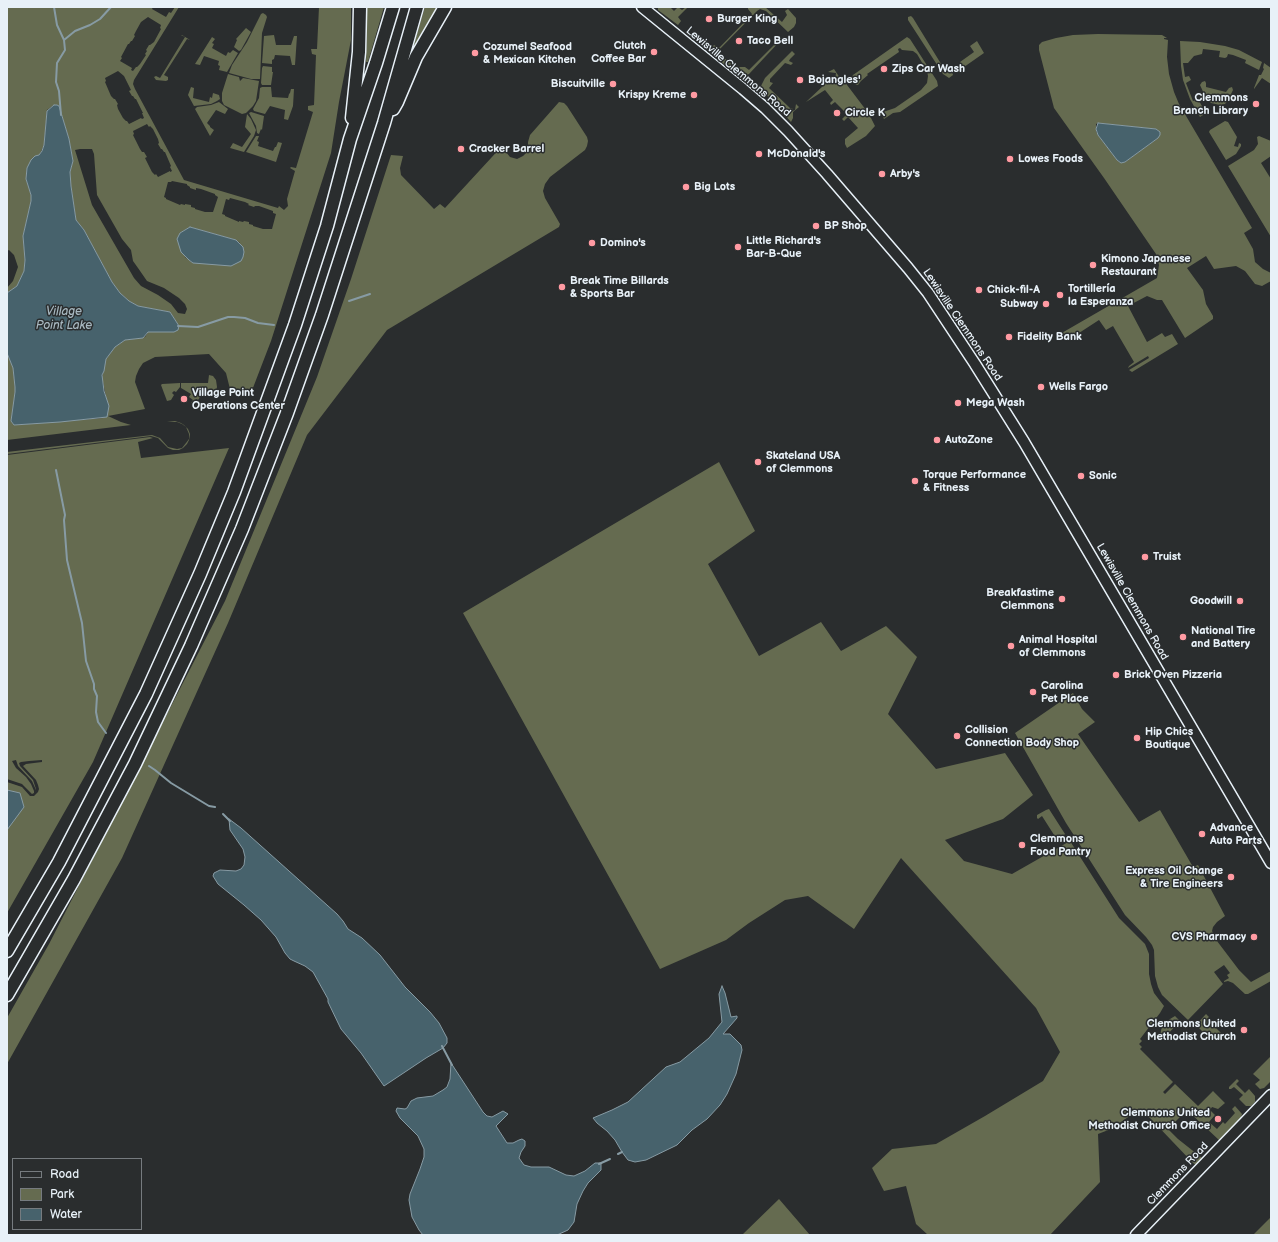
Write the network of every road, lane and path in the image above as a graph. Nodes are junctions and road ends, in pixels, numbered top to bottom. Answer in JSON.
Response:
{"nodes":[{"id":1,"x":360,"y":7,"type":"edge"},
{"id":2,"x":393,"y":7,"type":"edge"},
{"id":3,"x":417,"y":7,"type":"edge"},
{"id":4,"x":445,"y":7,"type":"edge"},
{"id":5,"x":642,"y":7,"type":"edge"},
{"id":6,"x":384,"y":123,"type":"junction"},
{"id":7,"x":350,"y":139,"type":"junction"},
{"id":8,"x":1271,"y":863,"type":"edge"},
{"id":9,"x":7,"y":951,"type":"edge"},
{"id":10,"x":7,"y":995,"type":"edge"},
{"id":11,"x":1271,"y":1095,"type":"edge"},
{"id":12,"x":1136,"y":1235,"type":"edge"}],
"edges":[{"from":1,"to":7,"type":"highway"},
{"from":2,"to":7,"type":"highway"},
{"from":3,"to":6,"type":"highway"},
{"from":4,"to":6,"type":"highway"},
{"from":5,"to":8,"type":"main road","name":"Lewisville Clemmons Road"},
{"from":6,"to":10,"type":"highway"},
{"from":7,"to":9,"type":"highway"},
{"from":11,"to":12,"type":"main road","name":"Clemmons Road"}]}
